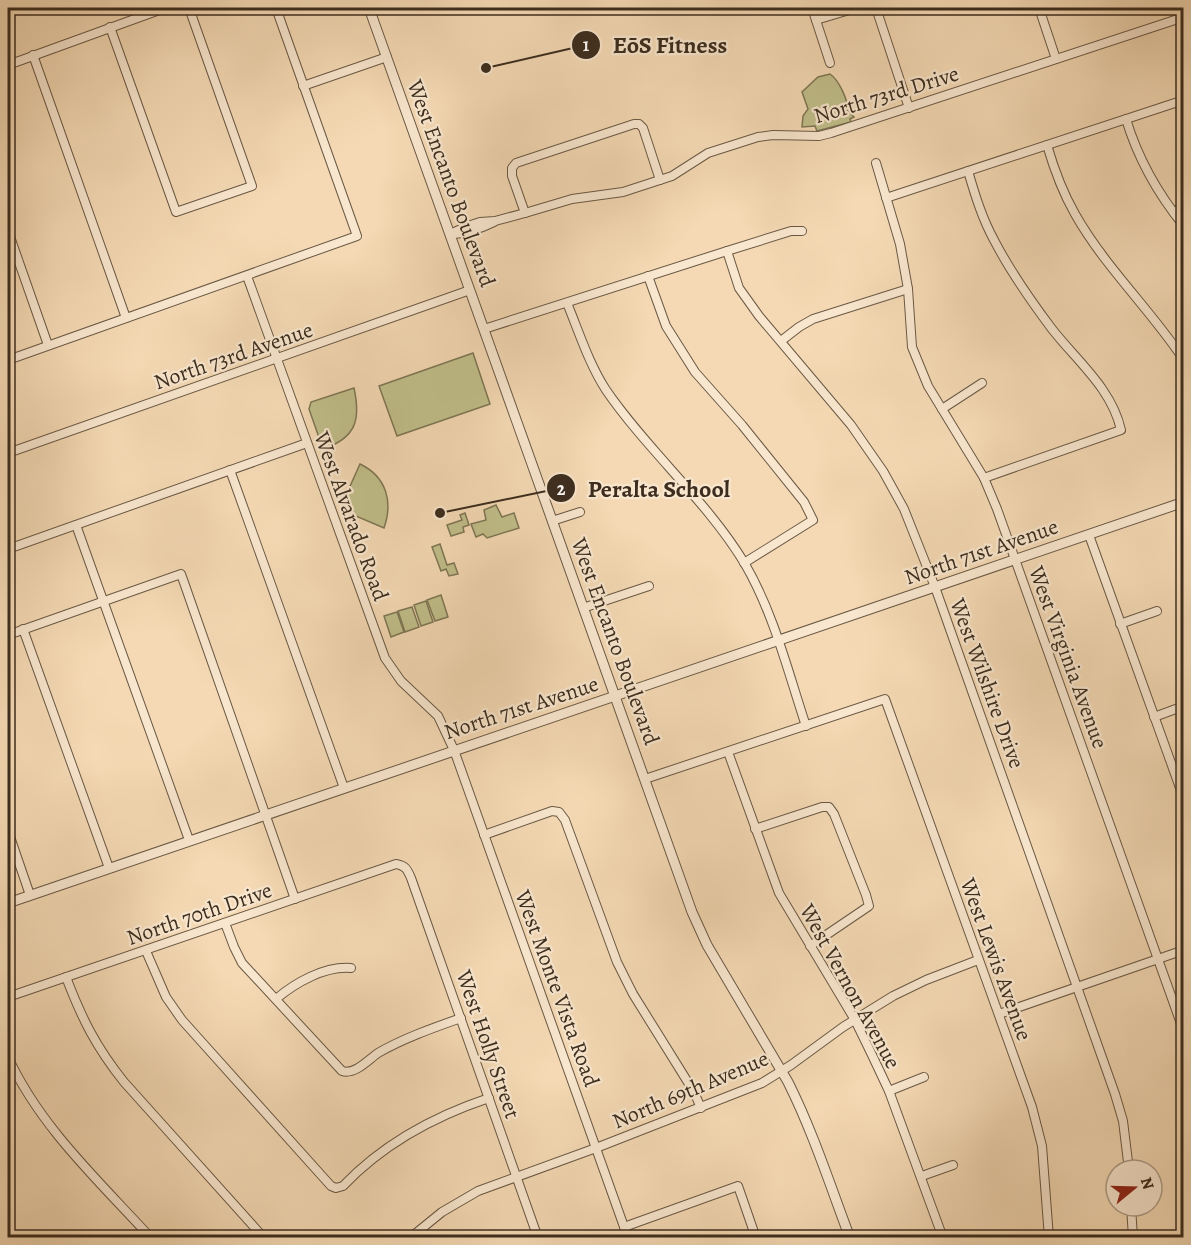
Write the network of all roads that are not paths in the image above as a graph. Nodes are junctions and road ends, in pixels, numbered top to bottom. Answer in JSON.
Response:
{"nodes":[{"id":1,"x":15,"y":8,"type":"edge"},
{"id":2,"x":165,"y":8,"type":"edge"},
{"id":3,"x":189,"y":8,"type":"edge"},
{"id":4,"x":276,"y":8,"type":"edge"},
{"id":5,"x":369,"y":8,"type":"edge"},
{"id":6,"x":812,"y":8,"type":"edge"},
{"id":7,"x":856,"y":8,"type":"edge"},
{"id":8,"x":876,"y":8,"type":"edge"},
{"id":9,"x":1041,"y":8,"type":"edge"},
{"id":10,"x":1056,"y":8,"type":"edge"},
{"id":11,"x":8,"y":10,"type":"edge"},
{"id":12,"x":1184,"y":17,"type":"edge"},
{"id":13,"x":816,"y":20,"type":"junction"},
{"id":14,"x":110,"y":27,"type":"junction"},
{"id":15,"x":33,"y":55,"type":"junction"},
{"id":16,"x":387,"y":57,"type":"junction"},
{"id":17,"x":1056,"y":59,"type":"junction"},
{"id":18,"x":830,"y":63,"type":"dead end"},
{"id":19,"x":8,"y":65,"type":"edge"},
{"id":20,"x":303,"y":86,"type":"junction"},
{"id":21,"x":1184,"y":100,"type":"edge"},
{"id":22,"x":909,"y":108,"type":"junction"},
{"id":23,"x":1126,"y":119,"type":"junction"},
{"id":24,"x":1047,"y":145,"type":"junction"},
{"id":25,"x":876,"y":163,"type":"dead end"},
{"id":26,"x":968,"y":171,"type":"junction"},
{"id":27,"x":660,"y":180,"type":"junction"},
{"id":28,"x":886,"y":198,"type":"junction"},
{"id":29,"x":1184,"y":205,"type":"edge"},
{"id":30,"x":525,"y":213,"type":"junction"},
{"id":31,"x":1174,"y":213,"type":"junction"},
{"id":32,"x":1184,"y":226,"type":"edge"},
{"id":33,"x":8,"y":231,"type":"edge"},
{"id":34,"x":802,"y":231,"type":"dead end"},
{"id":35,"x":450,"y":234,"type":"junction"},
{"id":36,"x":727,"y":251,"type":"junction"},
{"id":37,"x":246,"y":276,"type":"junction"},
{"id":38,"x":648,"y":276,"type":"junction"},
{"id":39,"x":908,"y":289,"type":"junction"},
{"id":40,"x":470,"y":290,"type":"junction"},
{"id":41,"x":567,"y":303,"type":"junction"},
{"id":42,"x":126,"y":318,"type":"junction"},
{"id":43,"x":484,"y":330,"type":"junction"},
{"id":44,"x":781,"y":341,"type":"junction"},
{"id":45,"x":48,"y":345,"type":"junction"},
{"id":46,"x":276,"y":358,"type":"junction"},
{"id":47,"x":8,"y":360,"type":"edge"},
{"id":48,"x":1184,"y":360,"type":"edge"},
{"id":49,"x":982,"y":383,"type":"dead end"},
{"id":50,"x":942,"y":409,"type":"junction"},
{"id":51,"x":307,"y":443,"type":"junction"},
{"id":52,"x":8,"y":453,"type":"edge"},
{"id":53,"x":230,"y":470,"type":"junction"},
{"id":54,"x":984,"y":478,"type":"junction"},
{"id":55,"x":1184,"y":502,"type":"edge"},
{"id":56,"x":580,"y":512,"type":"dead end"},
{"id":57,"x":552,"y":522,"type":"junction"},
{"id":58,"x":76,"y":525,"type":"junction"},
{"id":59,"x":1089,"y":535,"type":"junction"},
{"id":60,"x":8,"y":549,"type":"edge"},
{"id":61,"x":1015,"y":560,"type":"junction"},
{"id":62,"x":744,"y":563,"type":"junction"},
{"id":63,"x":649,"y":586,"type":"dead end"},
{"id":64,"x":935,"y":587,"type":"junction"},
{"id":65,"x":103,"y":601,"type":"junction"},
{"id":66,"x":583,"y":608,"type":"junction"},
{"id":67,"x":1157,"y":611,"type":"dead end"},
{"id":68,"x":1120,"y":624,"type":"junction"},
{"id":69,"x":23,"y":629,"type":"junction"},
{"id":70,"x":8,"y":634,"type":"edge"},
{"id":71,"x":778,"y":641,"type":"junction"},
{"id":72,"x":615,"y":697,"type":"junction"},
{"id":73,"x":1184,"y":706,"type":"edge"},
{"id":74,"x":1154,"y":717,"type":"junction"},
{"id":75,"x":806,"y":726,"type":"junction"},
{"id":76,"x":454,"y":750,"type":"junction"},
{"id":77,"x":728,"y":752,"type":"junction"},
{"id":78,"x":645,"y":779,"type":"junction"},
{"id":79,"x":344,"y":788,"type":"junction"},
{"id":80,"x":1184,"y":799,"type":"edge"},
{"id":81,"x":266,"y":815,"type":"junction"},
{"id":82,"x":755,"y":829,"type":"junction"},
{"id":83,"x":8,"y":831,"type":"edge"},
{"id":84,"x":484,"y":834,"type":"junction"},
{"id":85,"x":189,"y":840,"type":"junction"},
{"id":86,"x":403,"y":865,"type":"joint"},
{"id":87,"x":109,"y":868,"type":"junction"},
{"id":88,"x":30,"y":895,"type":"junction"},
{"id":89,"x":295,"y":899,"type":"junction"},
{"id":90,"x":8,"y":903,"type":"edge"},
{"id":91,"x":225,"y":923,"type":"junction"},
{"id":92,"x":810,"y":946,"type":"junction"},
{"id":93,"x":1184,"y":950,"type":"edge"},
{"id":94,"x":146,"y":951,"type":"junction"},
{"id":95,"x":1157,"y":958,"type":"junction"},
{"id":96,"x":978,"y":960,"type":"junction"},
{"id":97,"x":351,"y":968,"type":"dead end"},
{"id":98,"x":66,"y":977,"type":"junction"},
{"id":99,"x":1078,"y":987,"type":"junction"},
{"id":100,"x":8,"y":997,"type":"edge"},
{"id":101,"x":276,"y":999,"type":"junction"},
{"id":102,"x":999,"y":1014,"type":"junction"},
{"id":103,"x":461,"y":1018,"type":"junction"},
{"id":104,"x":855,"y":1020,"type":"junction"},
{"id":105,"x":1184,"y":1032,"type":"edge"},
{"id":106,"x":8,"y":1057,"type":"edge"},
{"id":107,"x":782,"y":1071,"type":"junction"},
{"id":108,"x":924,"y":1077,"type":"dead end"},
{"id":109,"x":889,"y":1092,"type":"junction"},
{"id":110,"x":489,"y":1098,"type":"junction"},
{"id":111,"x":701,"y":1108,"type":"junction"},
{"id":112,"x":596,"y":1148,"type":"junction"},
{"id":113,"x":1127,"y":1158,"type":"edge"},
{"id":114,"x":953,"y":1165,"type":"dead end"},
{"id":115,"x":922,"y":1176,"type":"junction"},
{"id":116,"x":516,"y":1177,"type":"junction"},
{"id":117,"x":1132,"y":1218,"type":"edge"},
{"id":118,"x":624,"y":1227,"type":"junction"},
{"id":119,"x":151,"y":1238,"type":"edge"},
{"id":120,"x":264,"y":1238,"type":"edge"},
{"id":121,"x":410,"y":1238,"type":"edge"},
{"id":122,"x":538,"y":1238,"type":"edge"},
{"id":123,"x":628,"y":1238,"type":"edge"},
{"id":124,"x":756,"y":1238,"type":"edge"},
{"id":125,"x":850,"y":1238,"type":"edge"},
{"id":126,"x":943,"y":1238,"type":"edge"},
{"id":127,"x":1049,"y":1238,"type":"edge"},
{"id":128,"x":1133,"y":1238,"type":"edge"}],
"edges":[{"from":1,"to":11,"type":"main road"},
{"from":2,"to":14,"type":"street"},
{"from":3,"to":14,"type":"street"},
{"from":4,"to":20,"type":"street"},
{"from":5,"to":16,"type":"street","name":"West Encanto Boulevard"},
{"from":6,"to":13,"type":"street"},
{"from":7,"to":13,"type":"street"},
{"from":8,"to":22,"type":"street"},
{"from":9,"to":10,"type":"street"},
{"from":9,"to":17,"type":"street"},
{"from":12,"to":17,"type":"street","name":"North 73rd Drive"},
{"from":13,"to":18,"type":"street"},
{"from":14,"to":15,"type":"street"},
{"from":15,"to":19,"type":"street"},
{"from":15,"to":42,"type":"street"},
{"from":16,"to":20,"type":"street"},
{"from":16,"to":35,"type":"street","name":"West Encanto Boulevard"},
{"from":17,"to":22,"type":"street","name":"North 73rd Drive"},
{"from":20,"to":37,"type":"street"},
{"from":21,"to":23,"type":"street"},
{"from":22,"to":27,"type":"street","name":"North 73rd Drive"},
{"from":23,"to":24,"type":"street"},
{"from":23,"to":31,"type":"street"},
{"from":24,"to":26,"type":"street"},
{"from":24,"to":48,"type":"street"},
{"from":25,"to":28,"type":"street","name":"West Virginia Avenue"},
{"from":26,"to":28,"type":"street"},
{"from":26,"to":54,"type":"street"},
{"from":27,"to":30,"type":"street","name":"North 73rd Drive"},
{"from":27,"to":30,"type":"street"},
{"from":28,"to":39,"type":"street","name":"West Virginia Avenue"},
{"from":29,"to":31,"type":"street"},
{"from":30,"to":35,"type":"street","name":"North 73rd Drive"},
{"from":31,"to":32,"type":"street"},
{"from":33,"to":45,"type":"street"},
{"from":34,"to":36,"type":"street"},
{"from":35,"to":40,"type":"street","name":"West Encanto Boulevard"},
{"from":36,"to":38,"type":"street"},
{"from":36,"to":44,"type":"street","name":"West Wilshire Drive"},
{"from":37,"to":42,"type":"street"},
{"from":37,"to":46,"type":"street","name":"West Alvarado Road"},
{"from":38,"to":41,"type":"street"},
{"from":38,"to":62,"type":"street"},
{"from":39,"to":44,"type":"street"},
{"from":39,"to":50,"type":"street","name":"West Virginia Avenue"},
{"from":40,"to":43,"type":"street","name":"West Encanto Boulevard"},
{"from":40,"to":46,"type":"street","name":"North 73rd Avenue"},
{"from":41,"to":43,"type":"street"},
{"from":41,"to":62,"type":"street"},
{"from":42,"to":45,"type":"street"},
{"from":43,"to":57,"type":"street","name":"West Encanto Boulevard"},
{"from":44,"to":64,"type":"street","name":"West Wilshire Drive"},
{"from":45,"to":47,"type":"street"},
{"from":46,"to":51,"type":"street","name":"West Alvarado Road"},
{"from":46,"to":52,"type":"street","name":"North 73rd Avenue"},
{"from":49,"to":50,"type":"street"},
{"from":50,"to":54,"type":"street","name":"West Virginia Avenue"},
{"from":51,"to":53,"type":"street"},
{"from":51,"to":76,"type":"street","name":"West Alvarado Road"},
{"from":53,"to":58,"type":"street"},
{"from":53,"to":79,"type":"street"},
{"from":54,"to":61,"type":"street","name":"West Virginia Avenue"},
{"from":55,"to":59,"type":"street","name":"North 71st Avenue"},
{"from":56,"to":57,"type":"street"},
{"from":57,"to":66,"type":"street","name":"West Encanto Boulevard"},
{"from":58,"to":60,"type":"street"},
{"from":58,"to":65,"type":"street"},
{"from":59,"to":61,"type":"street","name":"North 71st Avenue"},
{"from":59,"to":68,"type":"street"},
{"from":61,"to":64,"type":"street","name":"North 71st Avenue"},
{"from":61,"to":95,"type":"street","name":"West Virginia Avenue"},
{"from":62,"to":71,"type":"street"},
{"from":63,"to":66,"type":"street"},
{"from":64,"to":71,"type":"street","name":"North 71st Avenue"},
{"from":64,"to":99,"type":"street","name":"West Wilshire Drive"},
{"from":65,"to":69,"type":"street"},
{"from":65,"to":81,"type":"street"},
{"from":65,"to":85,"type":"street"},
{"from":66,"to":72,"type":"street","name":"West Encanto Boulevard"},
{"from":67,"to":68,"type":"street"},
{"from":68,"to":74,"type":"street"},
{"from":69,"to":70,"type":"street"},
{"from":69,"to":87,"type":"street"},
{"from":71,"to":72,"type":"street","name":"North 71st Avenue"},
{"from":71,"to":75,"type":"street"},
{"from":72,"to":76,"type":"street","name":"North 71st Avenue"},
{"from":72,"to":78,"type":"street","name":"West Encanto Boulevard"},
{"from":73,"to":74,"type":"street"},
{"from":74,"to":80,"type":"street"},
{"from":75,"to":77,"type":"street"},
{"from":75,"to":96,"type":"street","name":"West Lewis Avenue"},
{"from":76,"to":79,"type":"street","name":"North 71st Avenue"},
{"from":76,"to":84,"type":"street","name":"West Monte Vista Road"},
{"from":77,"to":78,"type":"street"},
{"from":77,"to":82,"type":"street","name":"West Vernon Avenue"},
{"from":78,"to":107,"type":"street","name":"West Encanto Boulevard"},
{"from":79,"to":81,"type":"street","name":"North 71st Avenue"},
{"from":81,"to":85,"type":"street","name":"North 71st Avenue"},
{"from":81,"to":89,"type":"street"},
{"from":82,"to":92,"type":"street","name":"West Vernon Avenue"},
{"from":82,"to":92,"type":"street"},
{"from":83,"to":88,"type":"street"},
{"from":84,"to":111,"type":"street"},
{"from":84,"to":112,"type":"street","name":"West Monte Vista Road"},
{"from":85,"to":87,"type":"street","name":"North 71st Avenue"},
{"from":86,"to":89,"type":"street","name":"North 70th Drive"},
{"from":86,"to":103,"type":"street","name":"West Holly Street"},
{"from":87,"to":88,"type":"street","name":"North 71st Avenue"},
{"from":88,"to":90,"type":"street","name":"North 71st Avenue"},
{"from":89,"to":91,"type":"street","name":"North 70th Drive"},
{"from":91,"to":94,"type":"street","name":"North 70th Drive"},
{"from":91,"to":101,"type":"street"},
{"from":92,"to":104,"type":"street","name":"West Vernon Avenue"},
{"from":93,"to":95,"type":"street"},
{"from":94,"to":98,"type":"street","name":"North 70th Drive"},
{"from":94,"to":110,"type":"street"},
{"from":95,"to":99,"type":"street"},
{"from":95,"to":105,"type":"street","name":"West Virginia Avenue"},
{"from":96,"to":102,"type":"street","name":"West Lewis Avenue"},
{"from":96,"to":104,"type":"street","name":"North 69th Avenue"},
{"from":97,"to":101,"type":"street"},
{"from":98,"to":100,"type":"street","name":"North 70th Drive"},
{"from":98,"to":120,"type":"street"},
{"from":99,"to":102,"type":"street"},
{"from":99,"to":113,"type":"street","name":"West Wilshire Drive"},
{"from":101,"to":103,"type":"street"},
{"from":102,"to":127,"type":"street","name":"West Lewis Avenue"},
{"from":103,"to":110,"type":"street","name":"West Holly Street"},
{"from":104,"to":107,"type":"street","name":"North 69th Avenue"},
{"from":104,"to":109,"type":"street","name":"West Vernon Avenue"},
{"from":106,"to":119,"type":"street"},
{"from":107,"to":111,"type":"street","name":"North 69th Avenue"},
{"from":107,"to":125,"type":"street","name":"West Encanto Boulevard"},
{"from":108,"to":109,"type":"street"},
{"from":109,"to":115,"type":"street","name":"West Vernon Avenue"},
{"from":110,"to":116,"type":"street","name":"West Holly Street"},
{"from":111,"to":112,"type":"street","name":"North 69th Avenue"},
{"from":112,"to":116,"type":"street","name":"North 69th Avenue"},
{"from":112,"to":118,"type":"street","name":"West Monte Vista Road"},
{"from":114,"to":115,"type":"street"},
{"from":115,"to":126,"type":"street","name":"West Vernon Avenue"},
{"from":116,"to":121,"type":"street","name":"North 69th Avenue"},
{"from":116,"to":122,"type":"street","name":"West Holly Street"},
{"from":117,"to":128,"type":"street"},
{"from":118,"to":123,"type":"street","name":"West Monte Vista Road"},
{"from":118,"to":124,"type":"street"}]}
